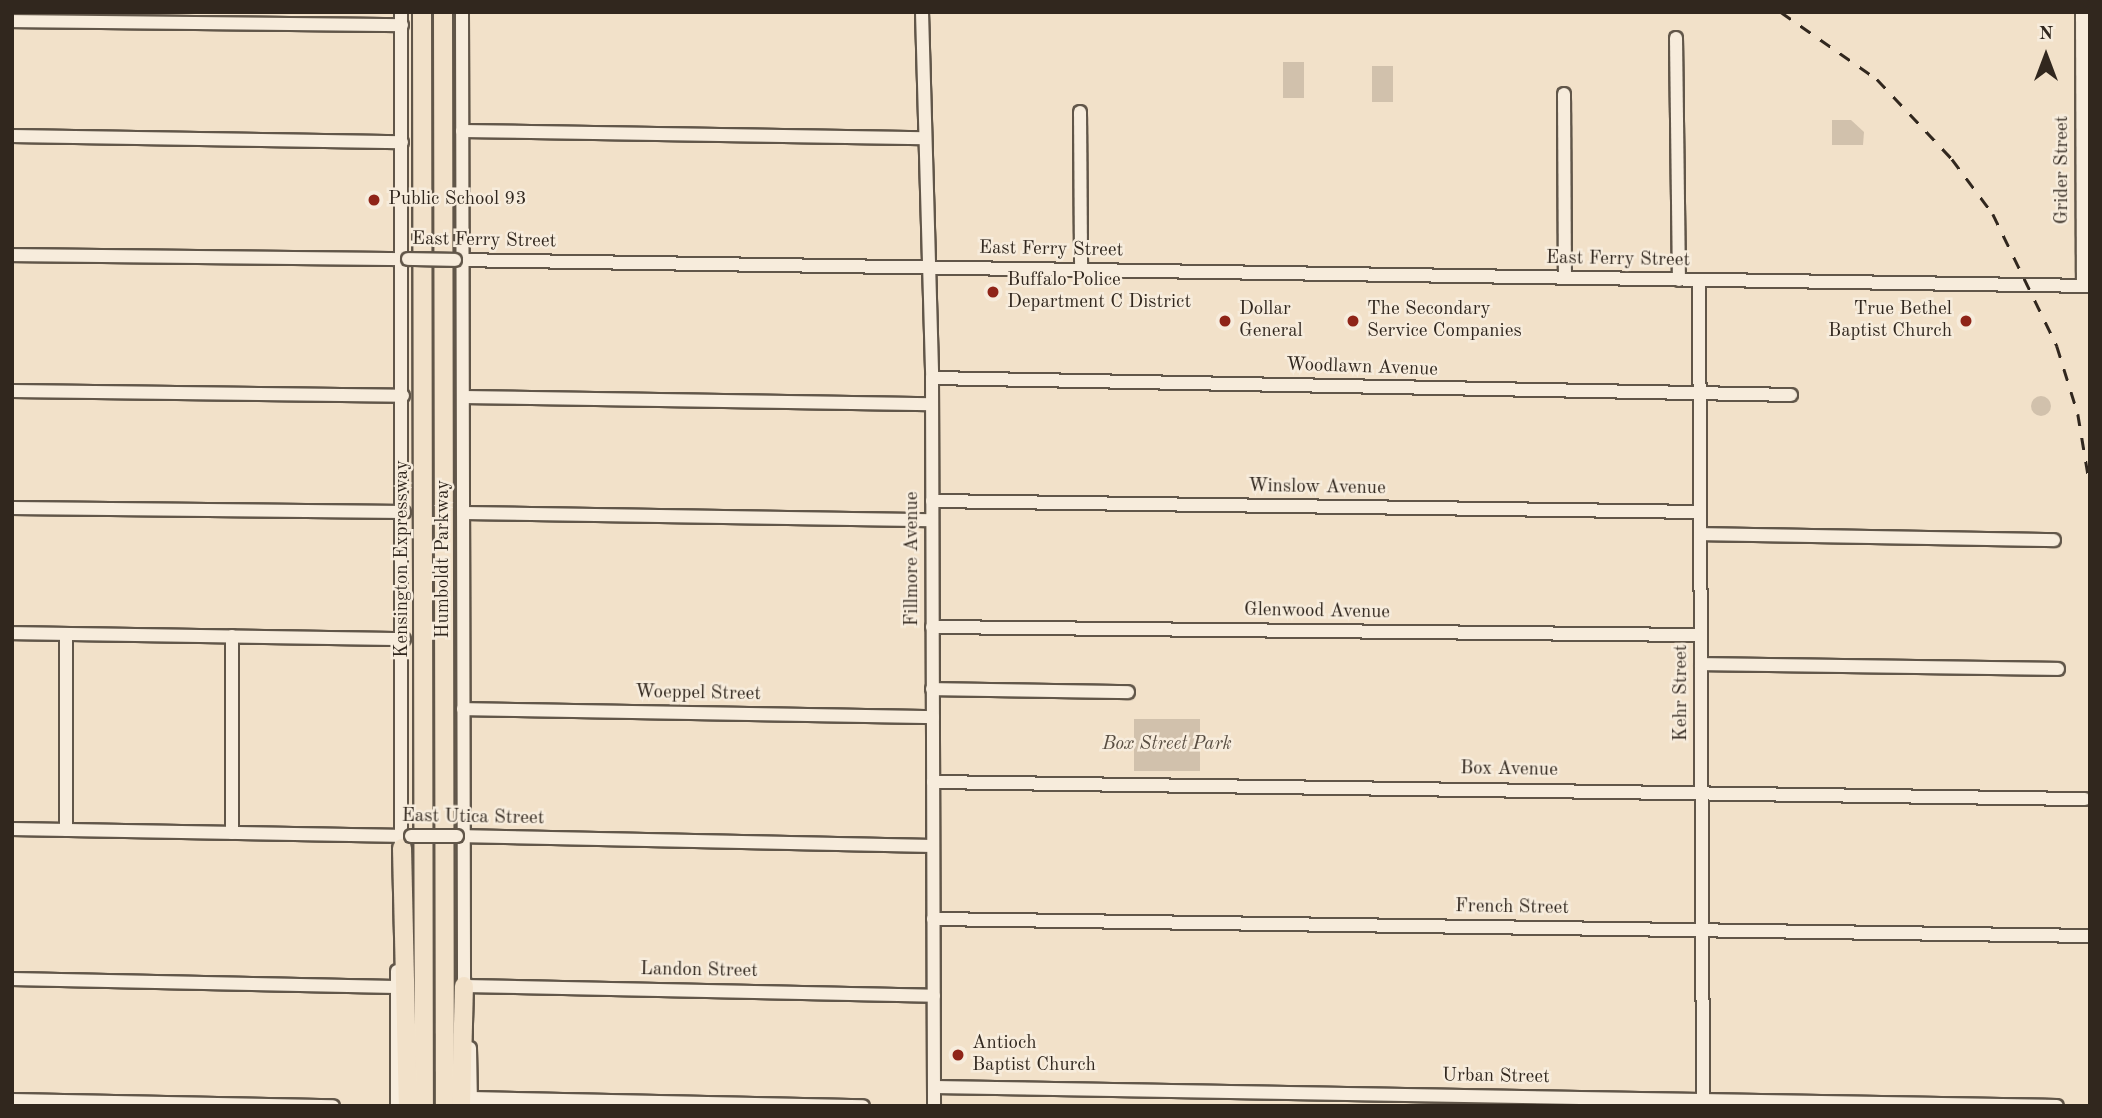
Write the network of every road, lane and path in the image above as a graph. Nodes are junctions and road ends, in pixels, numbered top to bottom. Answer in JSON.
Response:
{"nodes":[{"id":1,"x":422,"y":12,"type":"edge"},
{"id":2,"x":443,"y":12,"type":"edge"},
{"id":3,"x":462,"y":12,"type":"edge"},
{"id":4,"x":922,"y":12,"type":"edge"},
{"id":5,"x":2082,"y":12,"type":"edge"},
{"id":6,"x":402,"y":19,"type":"edge"},
{"id":7,"x":12,"y":20,"type":"edge"},
{"id":8,"x":1676,"y":38,"type":"dead end"},
{"id":9,"x":1564,"y":94,"type":"dead end"},
{"id":10,"x":1080,"y":112,"type":"dead end"},
{"id":11,"x":462,"y":131,"type":"junction"},
{"id":12,"x":12,"y":136,"type":"edge"},
{"id":13,"x":925,"y":138,"type":"junction"},
{"id":14,"x":402,"y":142,"type":"junction"},
{"id":15,"x":12,"y":254,"type":"edge"},
{"id":16,"x":405,"y":259,"type":"junction"},
{"id":17,"x":459,"y":260,"type":"junction"},
{"id":18,"x":929,"y":267,"type":"junction"},
{"id":19,"x":1081,"y":270,"type":"junction"},
{"id":20,"x":1564,"y":278,"type":"junction"},
{"id":21,"x":1679,"y":280,"type":"junction"},
{"id":22,"x":1699,"y":280,"type":"junction"},
{"id":23,"x":2086,"y":286,"type":"edge"},
{"id":24,"x":932,"y":378,"type":"junction"},
{"id":25,"x":12,"y":391,"type":"edge"},
{"id":26,"x":1700,"y":394,"type":"junction"},
{"id":27,"x":1791,"y":395,"type":"dead end"},
{"id":28,"x":403,"y":396,"type":"junction"},
{"id":29,"x":463,"y":397,"type":"junction"},
{"id":30,"x":932,"y":404,"type":"junction"},
{"id":31,"x":932,"y":501,"type":"junction"},
{"id":32,"x":12,"y":508,"type":"edge"},
{"id":33,"x":404,"y":512,"type":"junction"},
{"id":34,"x":1700,"y":512,"type":"junction"},
{"id":35,"x":464,"y":513,"type":"junction"},
{"id":36,"x":932,"y":520,"type":"junction"},
{"id":37,"x":1701,"y":534,"type":"junction"},
{"id":38,"x":2053,"y":540,"type":"dead end"},
{"id":39,"x":932,"y":627,"type":"junction"},
{"id":40,"x":12,"y":633,"type":"edge"},
{"id":41,"x":66,"y":634,"type":"junction"},
{"id":42,"x":1701,"y":635,"type":"junction"},
{"id":43,"x":232,"y":636,"type":"junction"},
{"id":44,"x":404,"y":639,"type":"junction"},
{"id":45,"x":1701,"y":664,"type":"junction"},
{"id":46,"x":2057,"y":669,"type":"dead end"},
{"id":47,"x":932,"y":689,"type":"junction"},
{"id":48,"x":1129,"y":692,"type":"dead end"},
{"id":49,"x":463,"y":709,"type":"junction"},
{"id":50,"x":933,"y":717,"type":"junction"},
{"id":51,"x":933,"y":782,"type":"junction"},
{"id":52,"x":1702,"y":792,"type":"junction"},
{"id":53,"x":2085,"y":799,"type":"dead end"},
{"id":54,"x":12,"y":829,"type":"edge"},
{"id":55,"x":66,"y":830,"type":"junction"},
{"id":56,"x":232,"y":833,"type":"junction"},
{"id":57,"x":460,"y":836,"type":"junction"},
{"id":58,"x":405,"y":840,"type":"junction"},
{"id":59,"x":933,"y":846,"type":"junction"},
{"id":60,"x":933,"y":919,"type":"junction"},
{"id":61,"x":1702,"y":930,"type":"junction"},
{"id":62,"x":2090,"y":936,"type":"edge"},
{"id":63,"x":12,"y":979,"type":"edge"},
{"id":64,"x":464,"y":986,"type":"junction"},
{"id":65,"x":396,"y":987,"type":"junction"},
{"id":66,"x":934,"y":996,"type":"junction"},
{"id":67,"x":934,"y":1087,"type":"junction"},
{"id":68,"x":12,"y":1100,"type":"edge"},
{"id":69,"x":1537,"y":1101,"type":"edge"},
{"id":70,"x":468,"y":1103,"type":"edge"},
{"id":71,"x":1703,"y":1103,"type":"edge"},
{"id":72,"x":333,"y":1106,"type":"edge"},
{"id":73,"x":397,"y":1106,"type":"edge"},
{"id":74,"x":408,"y":1106,"type":"edge"},
{"id":75,"x":424,"y":1106,"type":"edge"},
{"id":76,"x":445,"y":1106,"type":"edge"},
{"id":77,"x":863,"y":1106,"type":"edge"},
{"id":78,"x":934,"y":1106,"type":"edge"},
{"id":79,"x":2057,"y":1106,"type":"edge"}],
"edges":[{"from":1,"to":75,"type":"highway","name":"Kensington Expressway"},
{"from":2,"to":76,"type":"highway"},
{"from":3,"to":11,"type":"street","name":"Humboldt Parkway"},
{"from":4,"to":13,"type":"street","name":"Fillmore Avenue"},
{"from":5,"to":23,"type":"street","name":"Grider Street"},
{"from":6,"to":7,"type":"street"},
{"from":6,"to":14,"type":"street","name":"Humboldt Parkway"},
{"from":8,"to":21,"type":"street"},
{"from":9,"to":20,"type":"street"},
{"from":10,"to":19,"type":"street"},
{"from":11,"to":13,"type":"street"},
{"from":11,"to":17,"type":"street","name":"Humboldt Parkway"},
{"from":12,"to":14,"type":"street"},
{"from":13,"to":18,"type":"street","name":"Fillmore Avenue"},
{"from":14,"to":16,"type":"street","name":"Humboldt Parkway"},
{"from":15,"to":16,"type":"street","name":"East Ferry Street"},
{"from":16,"to":17,"type":"street","name":"East Ferry Street","bridge":true},
{"from":16,"to":28,"type":"street","name":"Humboldt Parkway"},
{"from":17,"to":18,"type":"street","name":"East Ferry Street"},
{"from":17,"to":29,"type":"street","name":"Humboldt Parkway"},
{"from":18,"to":19,"type":"street","name":"East Ferry Street"},
{"from":18,"to":24,"type":"street","name":"Fillmore Avenue"},
{"from":19,"to":20,"type":"street","name":"East Ferry Street"},
{"from":20,"to":21,"type":"street","name":"East Ferry Street"},
{"from":21,"to":22,"type":"street","name":"East Ferry Street"},
{"from":22,"to":23,"type":"street","name":"East Ferry Street"},
{"from":22,"to":26,"type":"street","name":"Kehr Street"},
{"from":24,"to":26,"type":"street","name":"Woodlawn Avenue"},
{"from":24,"to":30,"type":"street","name":"Fillmore Avenue"},
{"from":25,"to":28,"type":"street"},
{"from":26,"to":27,"type":"street","name":"Woodlawn Avenue"},
{"from":26,"to":34,"type":"street","name":"Kehr Street"},
{"from":28,"to":33,"type":"street","name":"Humboldt Parkway"},
{"from":29,"to":30,"type":"street"},
{"from":29,"to":35,"type":"street","name":"Humboldt Parkway"},
{"from":30,"to":31,"type":"street","name":"Fillmore Avenue"},
{"from":31,"to":34,"type":"street","name":"Winslow Avenue"},
{"from":31,"to":36,"type":"street","name":"Fillmore Avenue"},
{"from":32,"to":33,"type":"street"},
{"from":33,"to":44,"type":"street","name":"Humboldt Parkway"},
{"from":34,"to":37,"type":"street","name":"Kehr Street"},
{"from":35,"to":36,"type":"street"},
{"from":35,"to":49,"type":"street","name":"Humboldt Parkway"},
{"from":36,"to":39,"type":"street","name":"Fillmore Avenue"},
{"from":37,"to":38,"type":"street"},
{"from":37,"to":42,"type":"street","name":"Kehr Street"},
{"from":39,"to":42,"type":"street","name":"Glenwood Avenue"},
{"from":39,"to":47,"type":"street","name":"Fillmore Avenue"},
{"from":40,"to":41,"type":"street"},
{"from":41,"to":43,"type":"street"},
{"from":41,"to":55,"type":"street"},
{"from":42,"to":45,"type":"street","name":"Kehr Street"},
{"from":43,"to":44,"type":"street"},
{"from":43,"to":56,"type":"street"},
{"from":44,"to":58,"type":"street","name":"Humboldt Parkway"},
{"from":45,"to":46,"type":"street"},
{"from":45,"to":52,"type":"street","name":"Kehr Street"},
{"from":47,"to":48,"type":"street"},
{"from":47,"to":50,"type":"street","name":"Fillmore Avenue"},
{"from":49,"to":50,"type":"street","name":"Woeppel Street"},
{"from":49,"to":57,"type":"street","name":"Humboldt Parkway"},
{"from":50,"to":51,"type":"street","name":"Fillmore Avenue"},
{"from":51,"to":52,"type":"street","name":"Box Avenue"},
{"from":51,"to":59,"type":"street","name":"Fillmore Avenue"},
{"from":52,"to":53,"type":"street","name":"Box Avenue"},
{"from":52,"to":61,"type":"street","name":"Kehr Street"},
{"from":54,"to":55,"type":"street","name":"East Utica Street"},
{"from":55,"to":56,"type":"street","name":"East Utica Street"},
{"from":56,"to":58,"type":"street","name":"East Utica Street"},
{"from":57,"to":58,"type":"street","name":"East Utica Street","bridge":true},
{"from":57,"to":59,"type":"street","name":"East Utica Street"},
{"from":57,"to":64,"type":"street","name":"Humboldt Parkway"},
{"from":58,"to":65,"type":"street","name":"Humboldt Parkway"},
{"from":58,"to":74,"type":"highway"},
{"from":59,"to":60,"type":"street","name":"Fillmore Avenue"},
{"from":60,"to":61,"type":"street","name":"French Street"},
{"from":60,"to":66,"type":"street","name":"Fillmore Avenue"},
{"from":61,"to":62,"type":"street","name":"French Street"},
{"from":61,"to":71,"type":"street","name":"Kehr Street"},
{"from":63,"to":65,"type":"street"},
{"from":64,"to":66,"type":"street","name":"Landon Street"},
{"from":64,"to":70,"type":"highway"},
{"from":65,"to":73,"type":"street","name":"Humboldt Parkway"},
{"from":66,"to":67,"type":"street","name":"Fillmore Avenue"},
{"from":67,"to":69,"type":"street","name":"Urban Street"},
{"from":67,"to":78,"type":"street","name":"Fillmore Avenue"},
{"from":68,"to":72,"type":"street"},
{"from":69,"to":71,"type":"street","name":"Urban Street"},
{"from":70,"to":77,"type":"street"},
{"from":71,"to":79,"type":"street","name":"Urban Street"}]}
